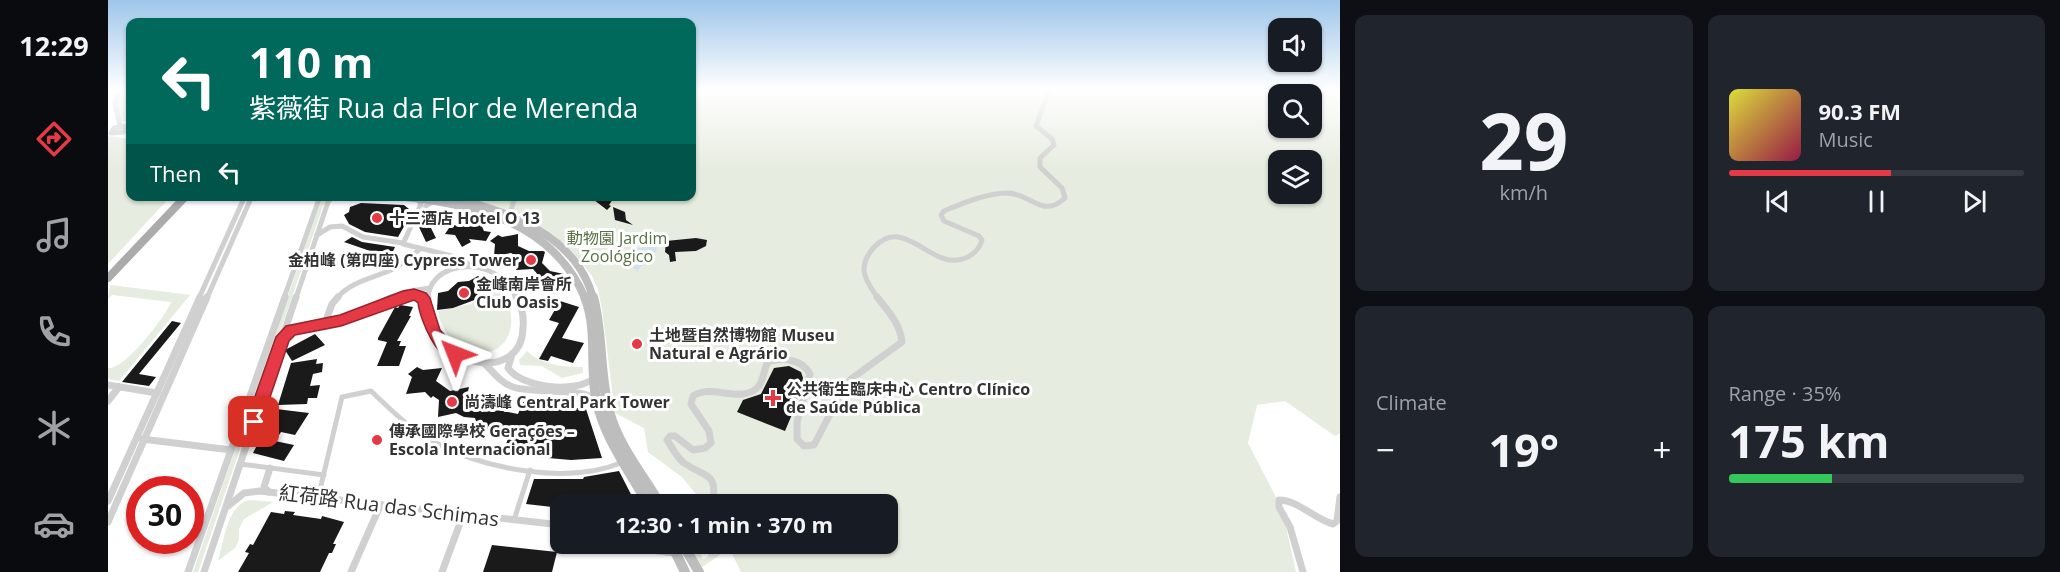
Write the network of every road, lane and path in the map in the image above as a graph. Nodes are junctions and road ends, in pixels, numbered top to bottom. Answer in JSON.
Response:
{"nodes":[{"id":1,"x":1039,"y":117,"type":"edge"},
{"id":2,"x":126,"y":127,"type":"edge"},
{"id":3,"x":120,"y":134,"type":"junction"},
{"id":4,"x":126,"y":135,"type":"edge"},
{"id":5,"x":174,"y":201,"type":"edge"},
{"id":6,"x":181,"y":201,"type":"edge"},
{"id":7,"x":243,"y":201,"type":"edge"},
{"id":8,"x":250,"y":201,"type":"edge"},
{"id":9,"x":318,"y":201,"type":"edge"},
{"id":10,"x":329,"y":201,"type":"edge"},
{"id":11,"x":420,"y":201,"type":"edge"},
{"id":12,"x":437,"y":201,"type":"edge"},
{"id":13,"x":452,"y":201,"type":"edge"},
{"id":14,"x":456,"y":201,"type":"edge"},
{"id":15,"x":513,"y":201,"type":"edge"},
{"id":16,"x":510,"y":215,"type":"junction"},
{"id":17,"x":413,"y":223,"type":"junction"},
{"id":18,"x":318,"y":235,"type":"junction"},
{"id":19,"x":403,"y":243,"type":"junction"},
{"id":20,"x":420,"y":249,"type":"junction"},
{"id":21,"x":447,"y":255,"type":"junction"},
{"id":22,"x":473,"y":266,"type":"junction"},
{"id":23,"x":108,"y":270,"type":"edge"},
{"id":24,"x":445,"y":272,"type":"junction"},
{"id":25,"x":108,"y":278,"type":"edge"},
{"id":26,"x":430,"y":287,"type":"junction"},
{"id":27,"x":425,"y":302,"type":"junction"},
{"id":28,"x":288,"y":320,"type":"junction"},
{"id":29,"x":326,"y":320,"type":"junction"},
{"id":30,"x":283,"y":337,"type":"junction"},
{"id":31,"x":512,"y":353,"type":"junction"},
{"id":32,"x":483,"y":363,"type":"junction"},
{"id":33,"x":595,"y":375,"type":"junction"},
{"id":34,"x":108,"y":385,"type":"edge"},
{"id":35,"x":119,"y":387,"type":"junction"},
{"id":36,"x":157,"y":393,"type":"junction"},
{"id":37,"x":108,"y":401,"type":"edge"},
{"id":38,"x":598,"y":404,"type":"junction"},
{"id":39,"x":140,"y":439,"type":"junction"},
{"id":40,"x":231,"y":450,"type":"junction"},
{"id":41,"x":624,"y":462,"type":"junction"},
{"id":42,"x":240,"y":464,"type":"junction"},
{"id":43,"x":270,"y":468,"type":"junction"},
{"id":44,"x":530,"y":470,"type":"junction"},
{"id":45,"x":324,"y":475,"type":"junction"},
{"id":46,"x":269,"y":492,"type":"junction"},
{"id":47,"x":642,"y":494,"type":"edge"},
{"id":48,"x":654,"y":494,"type":"edge"},
{"id":49,"x":714,"y":494,"type":"edge"},
{"id":50,"x":1340,"y":497,"type":"edge"},
{"id":51,"x":318,"y":498,"type":"junction"},
{"id":52,"x":108,"y":501,"type":"edge"},
{"id":53,"x":380,"y":506,"type":"junction"},
{"id":54,"x":224,"y":512,"type":"junction"},
{"id":55,"x":463,"y":515,"type":"junction"},
{"id":56,"x":514,"y":520,"type":"junction"},
{"id":57,"x":108,"y":522,"type":"edge"},
{"id":58,"x":550,"y":524,"type":"edge"},
{"id":59,"x":689,"y":554,"type":"edge"},
{"id":60,"x":693,"y":554,"type":"edge"},
{"id":61,"x":188,"y":572,"type":"edge"},
{"id":62,"x":204,"y":572,"type":"edge"},
{"id":63,"x":351,"y":572,"type":"edge"},
{"id":64,"x":442,"y":572,"type":"edge"},
{"id":65,"x":685,"y":572,"type":"edge"},
{"id":66,"x":699,"y":572,"type":"edge"},
{"id":67,"x":1304,"y":572,"type":"edge"}],
"edges":[{"from":1,"to":49,"type":"street"},
{"from":2,"to":3,"type":"street"},
{"from":2,"to":3,"type":"street"},
{"from":3,"to":4,"type":"street"},
{"from":5,"to":23,"type":"main road"},
{"from":6,"to":25,"type":"main road"},
{"from":7,"to":36,"type":"street"},
{"from":8,"to":39,"type":"street"},
{"from":9,"to":40,"type":"street"},
{"from":10,"to":18,"type":"street"},
{"from":11,"to":17,"type":"street"},
{"from":12,"to":17,"type":"street"},
{"from":13,"to":33,"type":"main road"},
{"from":14,"to":16,"type":"main road"},
{"from":15,"to":16,"type":"street"},
{"from":16,"to":48,"type":"main road"},
{"from":17,"to":19,"type":"street"},
{"from":18,"to":19,"type":"street"},
{"from":18,"to":28,"type":"street"},
{"from":19,"to":20,"type":"street"},
{"from":20,"to":21,"type":"street"},
{"from":20,"to":29,"type":"street"},
{"from":21,"to":22,"type":"street"},
{"from":21,"to":24,"type":"street"},
{"from":22,"to":24,"type":"street"},
{"from":22,"to":31,"type":"street"},
{"from":24,"to":26,"type":"street"},
{"from":26,"to":27,"type":"street"},
{"from":26,"to":29,"type":"street"},
{"from":27,"to":30,"type":"street"},
{"from":27,"to":32,"type":"street"},
{"from":28,"to":29,"type":"street"},
{"from":28,"to":30,"type":"street"},
{"from":30,"to":42,"type":"street"},
{"from":31,"to":32,"type":"street"},
{"from":31,"to":33,"type":"street"},
{"from":32,"to":38,"type":"street"},
{"from":33,"to":38,"type":"main road"},
{"from":34,"to":35,"type":"street"},
{"from":35,"to":36,"type":"street"},
{"from":35,"to":37,"type":"street"},
{"from":36,"to":39,"type":"street"},
{"from":38,"to":41,"type":"main road"},
{"from":39,"to":40,"type":"street"},
{"from":39,"to":52,"type":"street"},
{"from":39,"to":57,"type":"street"},
{"from":40,"to":61,"type":"street"},
{"from":41,"to":44,"type":"street"},
{"from":41,"to":47,"type":"main road"},
{"from":42,"to":43,"type":"street"},
{"from":42,"to":54,"type":"street"},
{"from":43,"to":45,"type":"street"},
{"from":43,"to":46,"type":"street"},
{"from":44,"to":45,"type":"street"},
{"from":44,"to":56,"type":"street"},
{"from":45,"to":51,"type":"street"},
{"from":46,"to":51,"type":"street","name":"紅荷路 Rua das Schimas"},
{"from":46,"to":54,"type":"street","name":"紅荷路 Rua das Schimas"},
{"from":50,"to":67,"type":"street"},
{"from":51,"to":53,"type":"street","name":"紅荷路 Rua das Schimas"},
{"from":53,"to":55,"type":"street","name":"紅荷路 Rua das Schimas"},
{"from":53,"to":63,"type":"street"},
{"from":54,"to":62,"type":"street"},
{"from":55,"to":56,"type":"street","name":"紅荷路 Rua das Schimas"},
{"from":55,"to":64,"type":"street"},
{"from":56,"to":58,"type":"street","name":"紅荷路 Rua das Schimas"},
{"from":59,"to":65,"type":"main road"},
{"from":60,"to":66,"type":"main road"}]}
